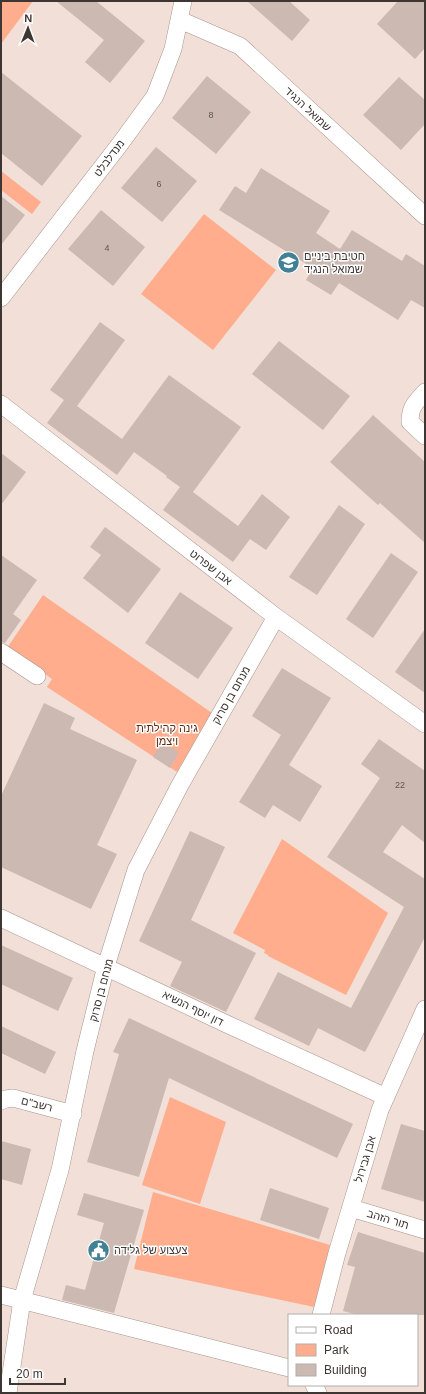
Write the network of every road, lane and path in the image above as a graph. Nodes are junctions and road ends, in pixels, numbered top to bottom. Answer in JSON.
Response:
{"nodes":[{"id":1,"x":183,"y":1,"type":"edge"},
{"id":2,"x":180,"y":20,"type":"junction"},
{"id":3,"x":425,"y":216,"type":"edge"},
{"id":4,"x":1,"y":298,"type":"edge"},
{"id":5,"x":425,"y":392,"type":"edge"},
{"id":6,"x":1,"y":404,"type":"edge"},
{"id":7,"x":425,"y":436,"type":"edge"},
{"id":8,"x":276,"y":617,"type":"junction"},
{"id":9,"x":1,"y":652,"type":"edge"},
{"id":10,"x":37,"y":676,"type":"dead end"},
{"id":11,"x":425,"y":724,"type":"edge"},
{"id":12,"x":1,"y":918,"type":"edge"},
{"id":13,"x":106,"y":966,"type":"junction"},
{"id":14,"x":425,"y":1009,"type":"edge"},
{"id":15,"x":386,"y":1097,"type":"junction"},
{"id":16,"x":1,"y":1101,"type":"edge"},
{"id":17,"x":73,"y":1114,"type":"junction"},
{"id":18,"x":351,"y":1208,"type":"junction"},
{"id":19,"x":425,"y":1230,"type":"edge"},
{"id":20,"x":1,"y":1295,"type":"edge"},
{"id":21,"x":22,"y":1300,"type":"junction"},
{"id":22,"x":321,"y":1314,"type":"edge"},
{"id":23,"x":288,"y":1368,"type":"edge"},
{"id":24,"x":8,"y":1393,"type":"edge"}],
"edges":[{"from":1,"to":2,"type":"street","name":"מנדלבלט"},
{"from":2,"to":3,"type":"street","name":"שמואל הנגיד"},
{"from":2,"to":4,"type":"street","name":"מנדלבלט"},
{"from":5,"to":7,"type":"street"},
{"from":6,"to":8,"type":"street","name":"אבן שפרוט"},
{"from":8,"to":11,"type":"street","name":"אבן שפרוט"},
{"from":8,"to":13,"type":"street","name":"מנחם בן סרוק"},
{"from":9,"to":10,"type":"street"},
{"from":12,"to":13,"type":"street","name":"דון יוסף הנשיא"},
{"from":13,"to":15,"type":"street","name":"דון יוסף הנשיא"},
{"from":13,"to":17,"type":"street","name":"מנחם בן סרוק"},
{"from":14,"to":15,"type":"street","name":"אבן גבירול"},
{"from":15,"to":18,"type":"street","name":"אבן גבירול"},
{"from":16,"to":17,"type":"street","name":"רשב\"ם"},
{"from":17,"to":21,"type":"street","name":"מנחם בן סרוק"},
{"from":18,"to":19,"type":"street","name":"תור הזהב"},
{"from":18,"to":22,"type":"street","name":"אבן גבירול"},
{"from":20,"to":21,"type":"street"},
{"from":21,"to":23,"type":"street"},
{"from":21,"to":24,"type":"street","name":"מנחם בן סרוק"}]}
